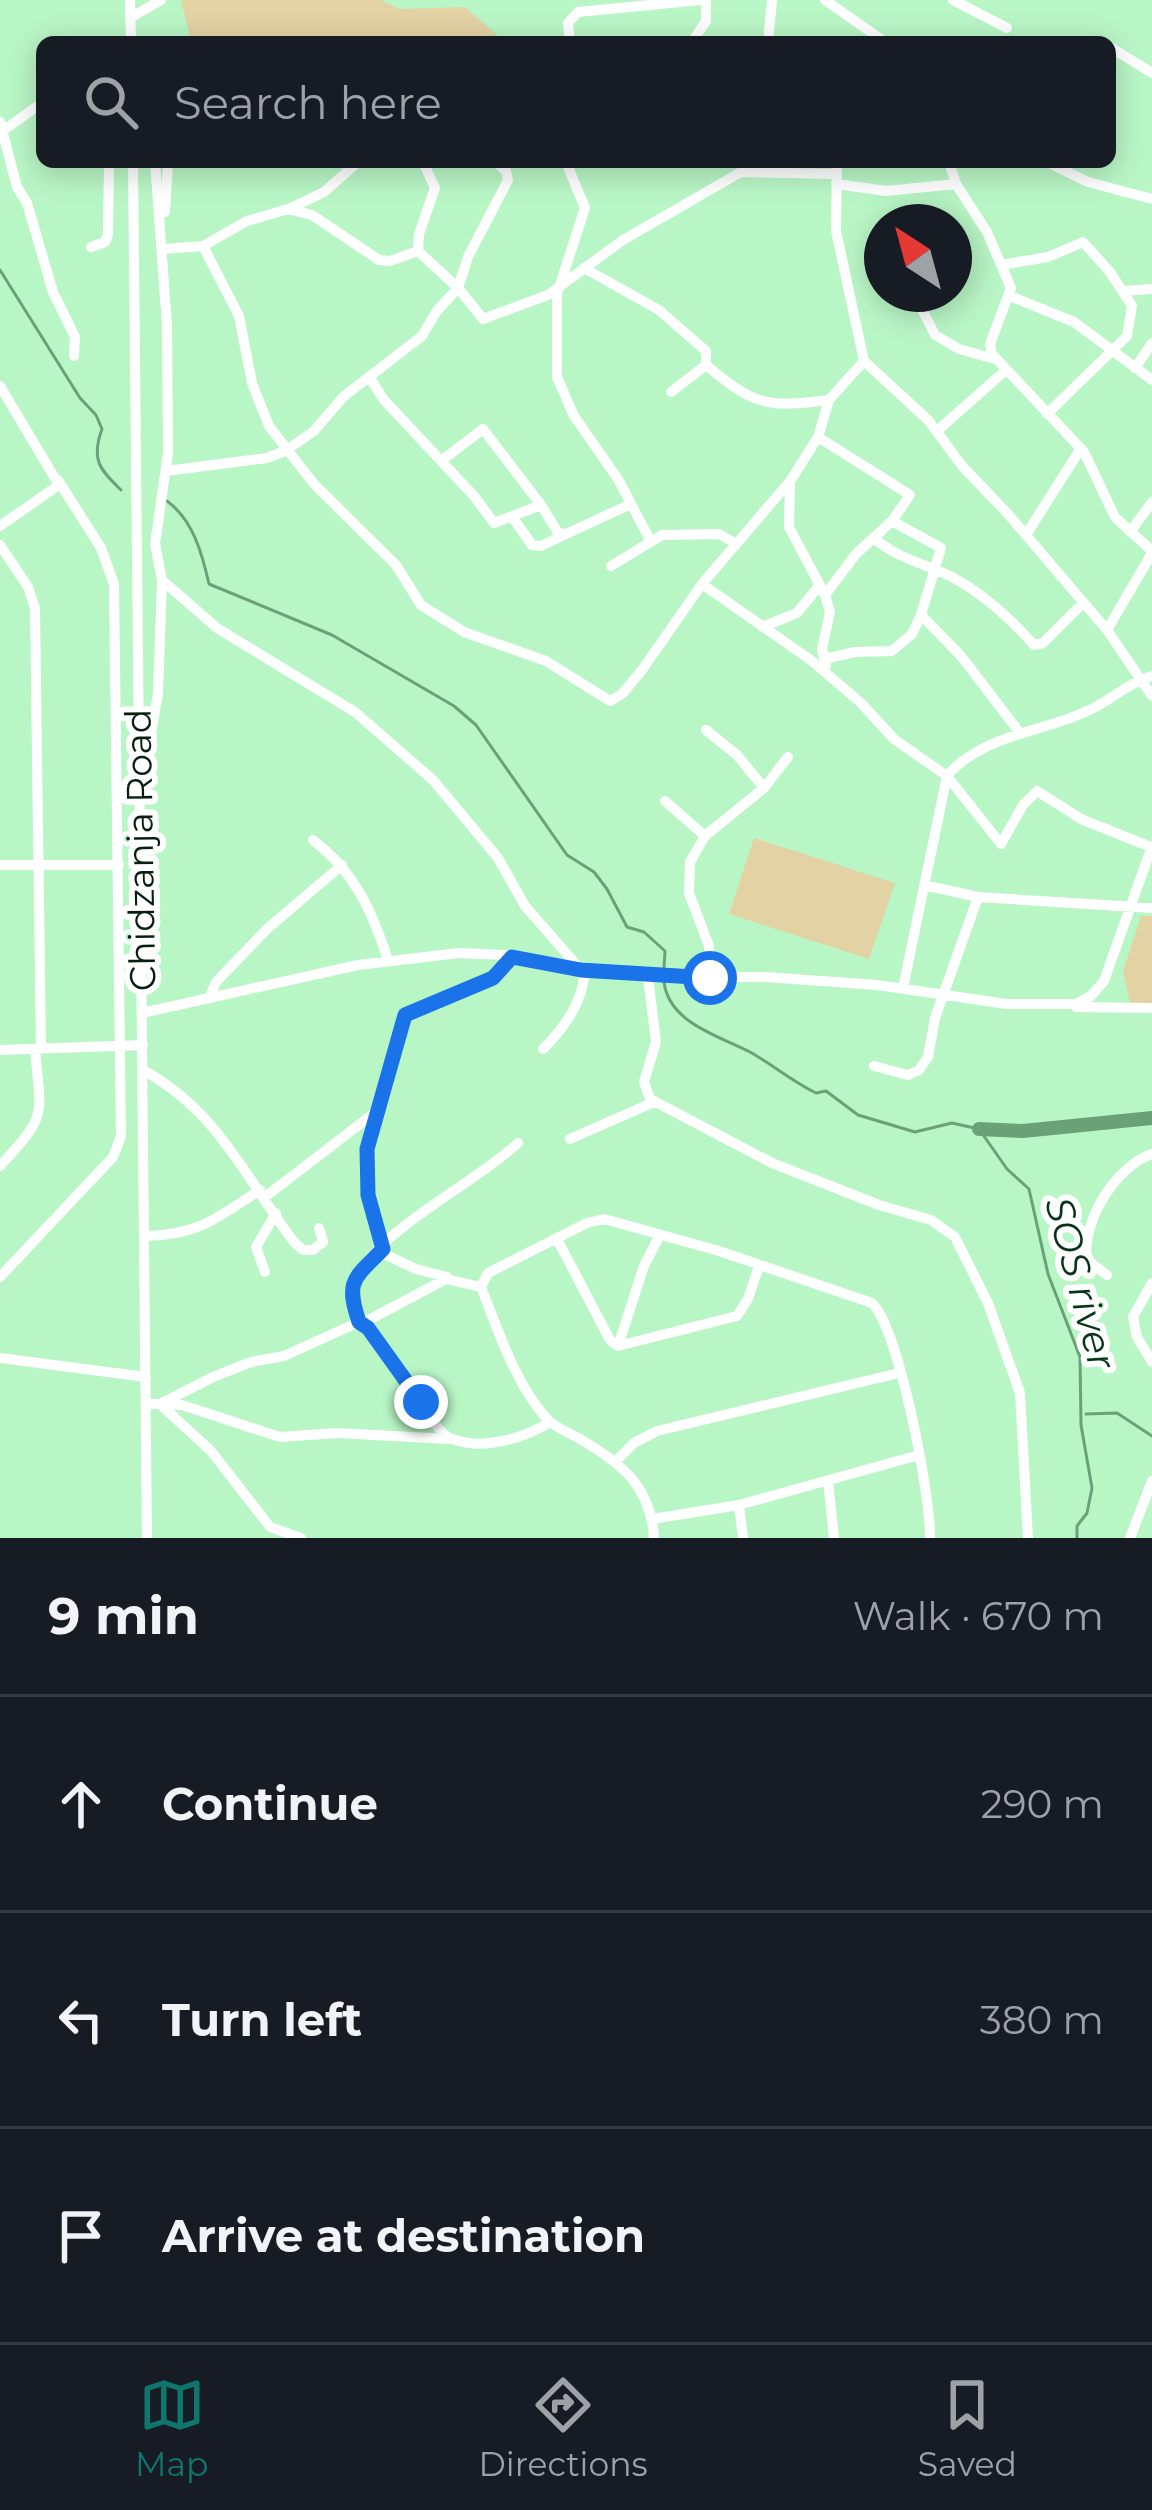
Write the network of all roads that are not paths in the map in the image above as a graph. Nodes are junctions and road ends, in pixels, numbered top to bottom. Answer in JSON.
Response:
{"nodes":[{"id":1,"x":130,"y":0,"type":"edge"},
{"id":2,"x":161,"y":0,"type":"edge"},
{"id":3,"x":704,"y":0,"type":"edge"},
{"id":4,"x":772,"y":0,"type":"edge"},
{"id":5,"x":825,"y":0,"type":"edge"},
{"id":6,"x":953,"y":0,"type":"edge"},
{"id":7,"x":130,"y":17,"type":"junction"},
{"id":8,"x":1006,"y":28,"type":"dead end"},
{"id":9,"x":131,"y":36,"type":"edge"},
{"id":10,"x":569,"y":36,"type":"edge"},
{"id":11,"x":696,"y":36,"type":"edge"},
{"id":12,"x":768,"y":36,"type":"edge"},
{"id":13,"x":876,"y":36,"type":"edge"},
{"id":14,"x":1116,"y":51,"type":"edge"},
{"id":15,"x":1152,"y":73,"type":"edge"},
{"id":16,"x":36,"y":106,"type":"edge"},
{"id":17,"x":2,"y":126,"type":"edge"},
{"id":18,"x":109,"y":168,"type":"edge"},
{"id":19,"x":133,"y":168,"type":"edge"},
{"id":20,"x":156,"y":168,"type":"edge"},
{"id":21,"x":167,"y":168,"type":"edge"},
{"id":22,"x":351,"y":168,"type":"edge"},
{"id":23,"x":426,"y":168,"type":"edge"},
{"id":24,"x":503,"y":168,"type":"edge"},
{"id":25,"x":568,"y":168,"type":"edge"},
{"id":26,"x":740,"y":168,"type":"edge"},
{"id":27,"x":770,"y":168,"type":"edge"},
{"id":28,"x":951,"y":168,"type":"edge"},
{"id":29,"x":1059,"y":168,"type":"edge"},
{"id":30,"x":836,"y":173,"type":"edge"},
{"id":31,"x":956,"y":184,"type":"junction"},
{"id":32,"x":1152,"y":199,"type":"edge"},
{"id":33,"x":288,"y":209,"type":"junction"},
{"id":34,"x":162,"y":227,"type":"junction"},
{"id":35,"x":202,"y":246,"type":"junction"},
{"id":36,"x":91,"y":247,"type":"dead end"},
{"id":37,"x":163,"y":250,"type":"junction"},
{"id":38,"x":418,"y":251,"type":"junction"},
{"id":39,"x":1001,"y":265,"type":"junction"},
{"id":40,"x":584,"y":268,"type":"junction"},
{"id":41,"x":560,"y":286,"type":"junction"},
{"id":42,"x":458,"y":288,"type":"junction"},
{"id":43,"x":1152,"y":289,"type":"edge"},
{"id":44,"x":1123,"y":291,"type":"junction"},
{"id":45,"x":1010,"y":296,"type":"junction"},
{"id":46,"x":923,"y":312,"type":"edge"},
{"id":47,"x":1152,"y":343,"type":"edge"},
{"id":48,"x":1114,"y":351,"type":"junction"},
{"id":49,"x":74,"y":356,"type":"dead end"},
{"id":50,"x":864,"y":361,"type":"junction"},
{"id":51,"x":706,"y":364,"type":"junction"},
{"id":52,"x":1002,"y":365,"type":"junction"},
{"id":53,"x":1135,"y":368,"type":"junction"},
{"id":54,"x":370,"y":378,"type":"junction"},
{"id":55,"x":1152,"y":380,"type":"edge"},
{"id":56,"x":0,"y":386,"type":"edge"},
{"id":57,"x":671,"y":392,"type":"dead end"},
{"id":58,"x":829,"y":400,"type":"junction"},
{"id":59,"x":1047,"y":414,"type":"junction"},
{"id":60,"x":937,"y":430,"type":"junction"},
{"id":61,"x":818,"y":437,"type":"junction"},
{"id":62,"x":1081,"y":448,"type":"junction"},
{"id":63,"x":285,"y":452,"type":"junction"},
{"id":64,"x":441,"y":461,"type":"junction"},
{"id":65,"x":166,"y":471,"type":"junction"},
{"id":66,"x":58,"y":479,"type":"junction"},
{"id":67,"x":790,"y":480,"type":"junction"},
{"id":68,"x":1152,"y":502,"type":"edge"},
{"id":69,"x":632,"y":504,"type":"junction"},
{"id":70,"x":541,"y":505,"type":"junction"},
{"id":71,"x":513,"y":518,"type":"junction"},
{"id":72,"x":892,"y":521,"type":"junction"},
{"id":73,"x":0,"y":526,"type":"edge"},
{"id":74,"x":1130,"y":532,"type":"junction"},
{"id":75,"x":564,"y":535,"type":"junction"},
{"id":76,"x":1026,"y":535,"type":"junction"},
{"id":77,"x":874,"y":538,"type":"junction"},
{"id":78,"x":650,"y":540,"type":"junction"},
{"id":79,"x":735,"y":543,"type":"junction"},
{"id":80,"x":0,"y":545,"type":"edge"},
{"id":81,"x":1152,"y":552,"type":"edge"},
{"id":82,"x":611,"y":566,"type":"dead end"},
{"id":83,"x":936,"y":570,"type":"junction"},
{"id":84,"x":162,"y":580,"type":"junction"},
{"id":85,"x":702,"y":584,"type":"junction"},
{"id":86,"x":822,"y":591,"type":"junction"},
{"id":87,"x":1084,"y":603,"type":"junction"},
{"id":88,"x":921,"y":615,"type":"junction"},
{"id":89,"x":759,"y":627,"type":"junction"},
{"id":90,"x":1107,"y":630,"type":"junction"},
{"id":91,"x":824,"y":659,"type":"junction"},
{"id":92,"x":828,"y":674,"type":"junction"},
{"id":93,"x":1146,"y":678,"type":"edge"},
{"id":94,"x":1152,"y":696,"type":"edge"},
{"id":95,"x":706,"y":730,"type":"dead end"},
{"id":96,"x":1019,"y":733,"type":"junction"},
{"id":97,"x":788,"y":757,"type":"dead end"},
{"id":98,"x":947,"y":776,"type":"junction"},
{"id":99,"x":764,"y":788,"type":"junction"},
{"id":100,"x":139,"y":795,"type":"junction"},
{"id":101,"x":665,"y":801,"type":"dead end"},
{"id":102,"x":706,"y":836,"type":"junction"},
{"id":103,"x":313,"y":840,"type":"dead end"},
{"id":104,"x":1152,"y":847,"type":"edge"},
{"id":105,"x":342,"y":865,"type":"junction"},
{"id":106,"x":0,"y":866,"type":"edge"},
{"id":107,"x":38,"y":866,"type":"junction"},
{"id":108,"x":118,"y":866,"type":"junction"},
{"id":109,"x":924,"y":885,"type":"junction"},
{"id":110,"x":979,"y":897,"type":"junction"},
{"id":111,"x":1152,"y":908,"type":"edge"},
{"id":112,"x":1130,"y":909,"type":"junction"},
{"id":113,"x":512,"y":957,"type":"junction"},
{"id":114,"x":388,"y":960,"type":"junction"},
{"id":115,"x":583,"y":970,"type":"junction"},
{"id":116,"x":648,"y":976,"type":"junction"},
{"id":117,"x":710,"y":978,"type":"junction"},
{"id":118,"x":903,"y":988,"type":"junction"},
{"id":119,"x":210,"y":996,"type":"junction"},
{"id":120,"x":944,"y":997,"type":"junction"},
{"id":121,"x":1067,"y":1006,"type":"junction"},
{"id":122,"x":1152,"y":1008,"type":"edge"},
{"id":123,"x":142,"y":1013,"type":"junction"},
{"id":124,"x":142,"y":1045,"type":"junction"},
{"id":125,"x":122,"y":1046,"type":"junction"},
{"id":126,"x":38,"y":1049,"type":"junction"},
{"id":127,"x":543,"y":1049,"type":"dead end"},
{"id":128,"x":0,"y":1050,"type":"edge"},
{"id":129,"x":874,"y":1066,"type":"dead end"},
{"id":130,"x":142,"y":1070,"type":"junction"},
{"id":131,"x":654,"y":1102,"type":"junction"},
{"id":132,"x":379,"y":1110,"type":"junction"},
{"id":133,"x":570,"y":1139,"type":"dead end"},
{"id":134,"x":518,"y":1143,"type":"dead end"},
{"id":135,"x":1152,"y":1154,"type":"edge"},
{"id":136,"x":0,"y":1166,"type":"edge"},
{"id":137,"x":263,"y":1194,"type":"junction"},
{"id":138,"x":276,"y":1213,"type":"junction"},
{"id":139,"x":319,"y":1228,"type":"dead end"},
{"id":140,"x":660,"y":1235,"type":"junction"},
{"id":141,"x":145,"y":1236,"type":"junction"},
{"id":142,"x":557,"y":1239,"type":"junction"},
{"id":143,"x":381,"y":1250,"type":"junction"},
{"id":144,"x":759,"y":1266,"type":"junction"},
{"id":145,"x":265,"y":1272,"type":"dead end"},
{"id":146,"x":1107,"y":1275,"type":"dead end"},
{"id":147,"x":0,"y":1277,"type":"edge"},
{"id":148,"x":451,"y":1278,"type":"junction"},
{"id":149,"x":1152,"y":1283,"type":"edge"},
{"id":150,"x":481,"y":1287,"type":"junction"},
{"id":151,"x":361,"y":1323,"type":"junction"},
{"id":152,"x":618,"y":1346,"type":"junction"},
{"id":153,"x":0,"y":1358,"type":"edge"},
{"id":154,"x":1152,"y":1362,"type":"edge"},
{"id":155,"x":899,"y":1373,"type":"junction"},
{"id":156,"x":146,"y":1377,"type":"junction"},
{"id":157,"x":146,"y":1404,"type":"junction"},
{"id":158,"x":160,"y":1404,"type":"junction"},
{"id":159,"x":550,"y":1422,"type":"junction"},
{"id":160,"x":452,"y":1439,"type":"junction"},
{"id":161,"x":919,"y":1455,"type":"junction"},
{"id":162,"x":617,"y":1460,"type":"junction"},
{"id":163,"x":828,"y":1480,"type":"junction"},
{"id":164,"x":1152,"y":1480,"type":"edge"},
{"id":165,"x":739,"y":1505,"type":"junction"},
{"id":166,"x":652,"y":1520,"type":"junction"},
{"id":167,"x":1136,"y":1523,"type":"junction"},
{"id":168,"x":1152,"y":1526,"type":"edge"},
{"id":169,"x":147,"y":1538,"type":"edge"},
{"id":170,"x":301,"y":1538,"type":"edge"},
{"id":171,"x":654,"y":1538,"type":"edge"},
{"id":172,"x":743,"y":1538,"type":"edge"},
{"id":173,"x":834,"y":1538,"type":"edge"},
{"id":174,"x":930,"y":1538,"type":"edge"},
{"id":175,"x":1028,"y":1538,"type":"edge"},
{"id":176,"x":1130,"y":1538,"type":"edge"}],
"edges":[{"from":1,"to":7,"type":"street"},
{"from":2,"to":7,"type":"street"},
{"from":3,"to":10,"type":"street"},
{"from":3,"to":11,"type":"street"},
{"from":4,"to":12,"type":"street"},
{"from":5,"to":13,"type":"street"},
{"from":6,"to":8,"type":"street"},
{"from":7,"to":9,"type":"street"},
{"from":14,"to":15,"type":"street"},
{"from":16,"to":17,"type":"street"},
{"from":17,"to":49,"type":"street"},
{"from":18,"to":36,"type":"street"},
{"from":19,"to":100,"type":"street","name":"Chidzanja Road"},
{"from":20,"to":34,"type":"street"},
{"from":21,"to":34,"type":"street"},
{"from":22,"to":33,"type":"street"},
{"from":23,"to":38,"type":"street"},
{"from":24,"to":42,"type":"street"},
{"from":25,"to":41,"type":"street"},
{"from":26,"to":40,"type":"street"},
{"from":27,"to":30,"type":"street"},
{"from":28,"to":31,"type":"street"},
{"from":29,"to":32,"type":"street"},
{"from":30,"to":31,"type":"street"},
{"from":30,"to":50,"type":"street"},
{"from":31,"to":39,"type":"street"},
{"from":33,"to":35,"type":"street"},
{"from":33,"to":38,"type":"street"},
{"from":34,"to":37,"type":"street"},
{"from":35,"to":37,"type":"street"},
{"from":35,"to":63,"type":"street"},
{"from":37,"to":65,"type":"street"},
{"from":38,"to":42,"type":"street"},
{"from":39,"to":44,"type":"street"},
{"from":39,"to":45,"type":"street"},
{"from":40,"to":41,"type":"street"},
{"from":40,"to":51,"type":"street"},
{"from":41,"to":42,"type":"street"},
{"from":41,"to":69,"type":"street"},
{"from":42,"to":54,"type":"street"},
{"from":43,"to":44,"type":"street"},
{"from":44,"to":48,"type":"street"},
{"from":45,"to":48,"type":"street"},
{"from":45,"to":52,"type":"street"},
{"from":46,"to":52,"type":"street"},
{"from":47,"to":53,"type":"street"},
{"from":48,"to":53,"type":"street"},
{"from":48,"to":59,"type":"street"},
{"from":50,"to":58,"type":"street"},
{"from":50,"to":60,"type":"street"},
{"from":51,"to":57,"type":"street"},
{"from":51,"to":58,"type":"street"},
{"from":52,"to":59,"type":"street"},
{"from":52,"to":60,"type":"street"},
{"from":53,"to":55,"type":"street"},
{"from":54,"to":63,"type":"street"},
{"from":54,"to":64,"type":"street"},
{"from":56,"to":66,"type":"street"},
{"from":58,"to":61,"type":"street"},
{"from":59,"to":62,"type":"street"},
{"from":60,"to":76,"type":"street"},
{"from":61,"to":67,"type":"street"},
{"from":61,"to":72,"type":"street"},
{"from":62,"to":74,"type":"street"},
{"from":62,"to":76,"type":"street"},
{"from":63,"to":65,"type":"street"},
{"from":63,"to":85,"type":"street"},
{"from":64,"to":70,"type":"street"},
{"from":64,"to":71,"type":"street"},
{"from":65,"to":84,"type":"street"},
{"from":66,"to":73,"type":"street"},
{"from":66,"to":108,"type":"street"},
{"from":67,"to":79,"type":"street"},
{"from":67,"to":86,"type":"street"},
{"from":68,"to":74,"type":"street"},
{"from":69,"to":75,"type":"street"},
{"from":69,"to":78,"type":"street"},
{"from":70,"to":71,"type":"street"},
{"from":70,"to":75,"type":"street"},
{"from":71,"to":75,"type":"street"},
{"from":72,"to":77,"type":"street"},
{"from":72,"to":83,"type":"street"},
{"from":74,"to":81,"type":"street"},
{"from":76,"to":87,"type":"street"},
{"from":77,"to":83,"type":"street"},
{"from":77,"to":86,"type":"street"},
{"from":78,"to":79,"type":"street"},
{"from":78,"to":82,"type":"street"},
{"from":79,"to":85,"type":"street"},
{"from":80,"to":107,"type":"street"},
{"from":81,"to":90,"type":"street"},
{"from":83,"to":87,"type":"street"},
{"from":83,"to":88,"type":"street"},
{"from":84,"to":100,"type":"street"},
{"from":84,"to":115,"type":"street"},
{"from":85,"to":89,"type":"street"},
{"from":86,"to":89,"type":"street"},
{"from":86,"to":91,"type":"street"},
{"from":87,"to":90,"type":"street"},
{"from":88,"to":91,"type":"street"},
{"from":88,"to":96,"type":"street"},
{"from":89,"to":92,"type":"street"},
{"from":90,"to":93,"type":"street"},
{"from":91,"to":92,"type":"street"},
{"from":92,"to":98,"type":"street"},
{"from":93,"to":94,"type":"street"},
{"from":93,"to":96,"type":"street"},
{"from":95,"to":99,"type":"street"},
{"from":96,"to":98,"type":"street"},
{"from":97,"to":99,"type":"street"},
{"from":98,"to":104,"type":"street"},
{"from":98,"to":109,"type":"street"},
{"from":99,"to":102,"type":"street"},
{"from":100,"to":123,"type":"street","name":"Chidzanja Road"},
{"from":101,"to":102,"type":"street"},
{"from":102,"to":117,"type":"street"},
{"from":103,"to":105,"type":"street"},
{"from":104,"to":112,"type":"street"},
{"from":105,"to":114,"type":"street"},
{"from":105,"to":119,"type":"street"},
{"from":106,"to":107,"type":"street"},
{"from":107,"to":108,"type":"street"},
{"from":107,"to":126,"type":"street"},
{"from":108,"to":125,"type":"street"},
{"from":109,"to":110,"type":"street"},
{"from":109,"to":118,"type":"street"},
{"from":110,"to":112,"type":"street"},
{"from":110,"to":120,"type":"street"},
{"from":111,"to":112,"type":"street"},
{"from":112,"to":121,"type":"street"},
{"from":113,"to":114,"type":"street"},
{"from":113,"to":115,"type":"street"},
{"from":113,"to":132,"type":"street"},
{"from":114,"to":119,"type":"street"},
{"from":115,"to":116,"type":"street"},
{"from":115,"to":127,"type":"street"},
{"from":116,"to":117,"type":"street"},
{"from":116,"to":131,"type":"street"},
{"from":117,"to":118,"type":"street"},
{"from":118,"to":120,"type":"street"},
{"from":119,"to":123,"type":"street"},
{"from":120,"to":121,"type":"street"},
{"from":120,"to":129,"type":"street"},
{"from":121,"to":122,"type":"street"},
{"from":123,"to":124,"type":"street","name":"Chidzanja Road"},
{"from":124,"to":125,"type":"street"},
{"from":124,"to":130,"type":"street","name":"Chidzanja Road"},
{"from":125,"to":126,"type":"street"},
{"from":125,"to":147,"type":"street"},
{"from":126,"to":128,"type":"street"},
{"from":126,"to":136,"type":"street"},
{"from":130,"to":137,"type":"street"},
{"from":130,"to":141,"type":"street","name":"Chidzanja Road"},
{"from":131,"to":133,"type":"street"},
{"from":131,"to":175,"type":"street"},
{"from":132,"to":137,"type":"street"},
{"from":132,"to":143,"type":"street"},
{"from":134,"to":143,"type":"street"},
{"from":135,"to":146,"type":"street"},
{"from":137,"to":138,"type":"street"},
{"from":137,"to":141,"type":"street"},
{"from":138,"to":139,"type":"street"},
{"from":138,"to":145,"type":"street"},
{"from":140,"to":142,"type":"street"},
{"from":140,"to":144,"type":"street"},
{"from":140,"to":152,"type":"street"},
{"from":141,"to":156,"type":"street","name":"Chidzanja Road"},
{"from":142,"to":150,"type":"street"},
{"from":142,"to":152,"type":"street"},
{"from":143,"to":148,"type":"street"},
{"from":143,"to":151,"type":"street"},
{"from":144,"to":152,"type":"street"},
{"from":144,"to":155,"type":"street"},
{"from":148,"to":150,"type":"street"},
{"from":148,"to":151,"type":"street"},
{"from":149,"to":154,"type":"street"},
{"from":150,"to":159,"type":"street"},
{"from":151,"to":158,"type":"street"},
{"from":151,"to":160,"type":"street"},
{"from":153,"to":156,"type":"street"},
{"from":155,"to":161,"type":"street"},
{"from":155,"to":162,"type":"street"},
{"from":156,"to":157,"type":"street","name":"Chidzanja Road"},
{"from":157,"to":158,"type":"street"},
{"from":157,"to":169,"type":"street","name":"Chidzanja Road"},
{"from":158,"to":160,"type":"street"},
{"from":158,"to":170,"type":"street"},
{"from":159,"to":160,"type":"street"},
{"from":159,"to":162,"type":"street"},
{"from":161,"to":163,"type":"street"},
{"from":161,"to":174,"type":"street"},
{"from":162,"to":166,"type":"street"},
{"from":163,"to":165,"type":"street"},
{"from":163,"to":173,"type":"street"},
{"from":164,"to":167,"type":"street"},
{"from":165,"to":166,"type":"street"},
{"from":165,"to":172,"type":"street"},
{"from":166,"to":171,"type":"street"},
{"from":167,"to":168,"type":"street"},
{"from":167,"to":176,"type":"street"}]}
